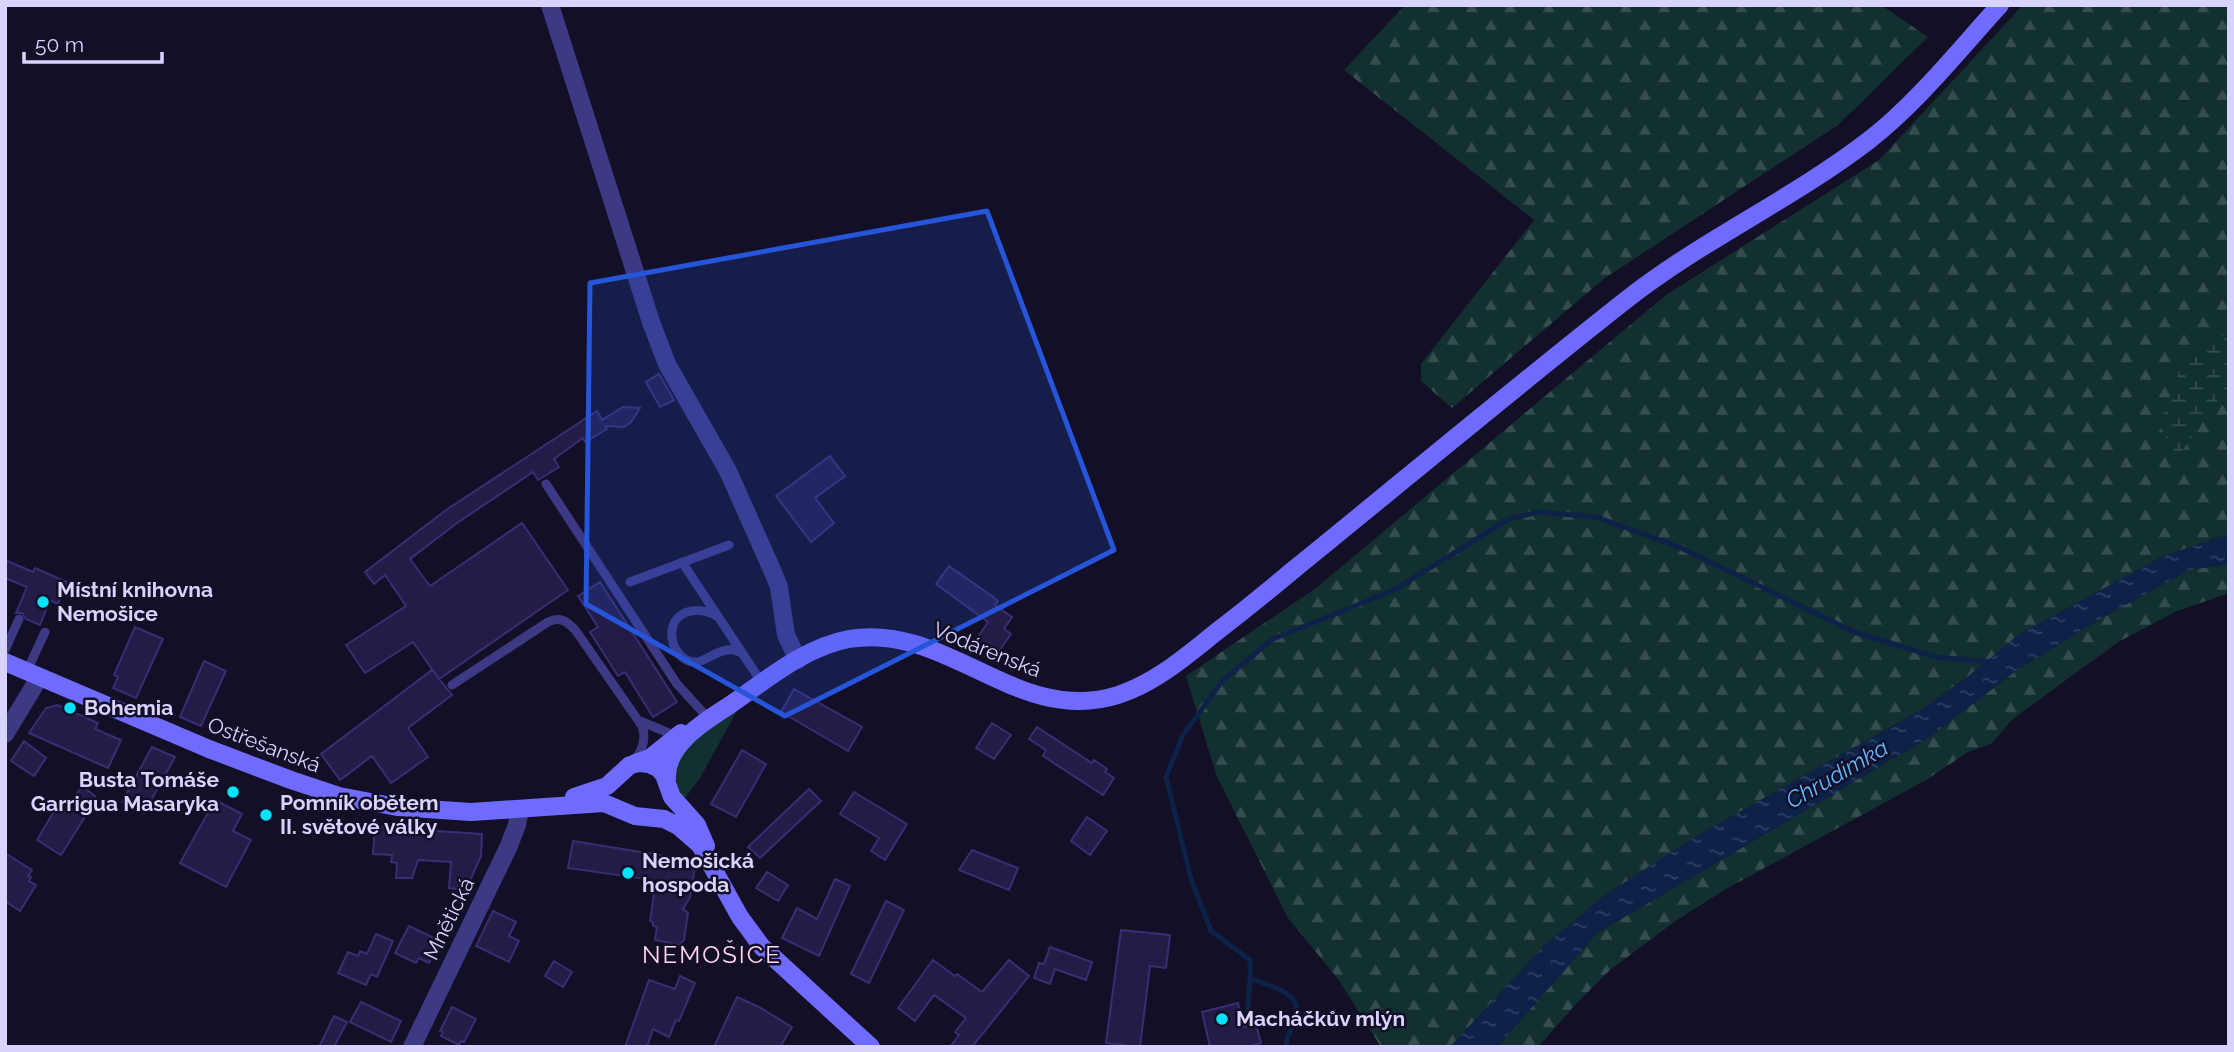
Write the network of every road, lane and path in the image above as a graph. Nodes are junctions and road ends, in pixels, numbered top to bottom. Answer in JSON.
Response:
{"nodes":[{"id":1,"x":550,"y":5,"type":"edge"},
{"id":2,"x":2000,"y":5,"type":"edge"},
{"id":3,"x":547,"y":484,"type":"dead end"},
{"id":4,"x":729,"y":545,"type":"dead end"},
{"id":5,"x":681,"y":562,"type":"junction"},
{"id":6,"x":630,"y":582,"type":"dead end"},
{"id":7,"x":718,"y":617,"type":"junction"},
{"id":8,"x":19,"y":619,"type":"dead end"},
{"id":9,"x":45,"y":632,"type":"dead end"},
{"id":10,"x":5,"y":650,"type":"edge"},
{"id":11,"x":743,"y":654,"type":"junction"},
{"id":12,"x":798,"y":660,"type":"junction"},
{"id":13,"x":5,"y":662,"type":"edge"},
{"id":14,"x":33,"y":675,"type":"junction"},
{"id":15,"x":762,"y":683,"type":"junction"},
{"id":16,"x":452,"y":685,"type":"dead end"},
{"id":17,"x":709,"y":719,"type":"junction"},
{"id":18,"x":640,"y":721,"type":"junction"},
{"id":19,"x":5,"y":734,"type":"edge"},
{"id":20,"x":676,"y":736,"type":"junction"},
{"id":21,"x":628,"y":767,"type":"junction"},
{"id":22,"x":667,"y":782,"type":"junction"},
{"id":23,"x":540,"y":806,"type":"junction"},
{"id":24,"x":520,"y":808,"type":"junction"},
{"id":25,"x":627,"y":813,"type":"junction"},
{"id":26,"x":647,"y":816,"type":"junction"},
{"id":27,"x":715,"y":870,"type":"junction"},
{"id":28,"x":412,"y":1047,"type":"edge"},
{"id":29,"x":871,"y":1047,"type":"edge"}],
"edges":[{"from":1,"to":12,"type":"street"},
{"from":2,"to":12,"type":"street","name":"Vodárenská"},
{"from":3,"to":17,"type":"lane"},
{"from":4,"to":5,"type":"lane"},
{"from":5,"to":6,"type":"lane"},
{"from":5,"to":7,"type":"lane"},
{"from":7,"to":11,"type":"lane"},
{"from":7,"to":11,"type":"lane"},
{"from":8,"to":10,"type":"lane"},
{"from":9,"to":14,"type":"lane"},
{"from":11,"to":15,"type":"lane"},
{"from":12,"to":15,"type":"street","name":"Vodárenská"},
{"from":13,"to":14,"type":"street","name":"Ostřešanská"},
{"from":14,"to":19,"type":"street"},
{"from":14,"to":24,"type":"street","name":"Ostřešanská"},
{"from":15,"to":17,"type":"street","name":"Vodárenská"},
{"from":16,"to":18,"type":"lane"},
{"from":17,"to":20,"type":"street","name":"Vodárenská"},
{"from":17,"to":22,"type":"street","name":"Vodárenská"},
{"from":18,"to":20,"type":"lane"},
{"from":18,"to":21,"type":"lane"},
{"from":20,"to":21,"type":"street","name":"Vodárenská"},
{"from":21,"to":22,"type":"street"},
{"from":21,"to":23,"type":"street","name":"Vodárenská"},
{"from":21,"to":25,"type":"street"},
{"from":22,"to":26,"type":"street"},
{"from":22,"to":27,"type":"street"},
{"from":23,"to":24,"type":"street","name":"Ostřešanská"},
{"from":23,"to":25,"type":"street"},
{"from":24,"to":28,"type":"street","name":"Mnětická"},
{"from":25,"to":26,"type":"street"},
{"from":26,"to":27,"type":"street"},
{"from":27,"to":29,"type":"street"}]}
